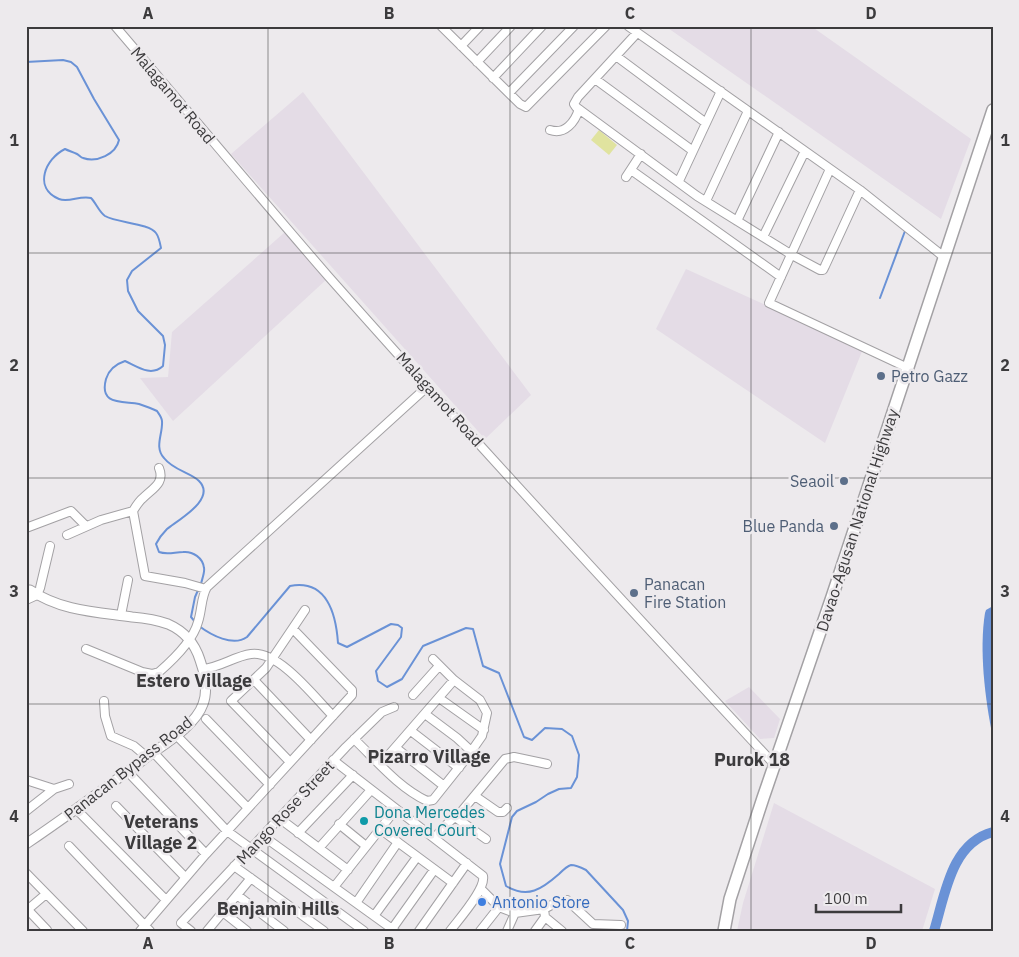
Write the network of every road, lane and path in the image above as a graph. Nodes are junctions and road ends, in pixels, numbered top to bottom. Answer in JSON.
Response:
{"nodes":[{"id":1,"x":115,"y":26,"type":"edge"},
{"id":2,"x":480,"y":26,"type":"edge"},
{"id":3,"x":511,"y":26,"type":"edge"},
{"id":4,"x":542,"y":26,"type":"edge"},
{"id":5,"x":574,"y":26,"type":"edge"},
{"id":6,"x":606,"y":26,"type":"edge"},
{"id":7,"x":628,"y":26,"type":"edge"},
{"id":8,"x":444,"y":27,"type":"edge"},
{"id":9,"x":637,"y":33,"type":"junction"},
{"id":10,"x":461,"y":46,"type":"junction"},
{"id":11,"x":616,"y":56,"type":"junction"},
{"id":12,"x":477,"y":62,"type":"junction"},
{"id":13,"x":493,"y":78,"type":"junction"},
{"id":14,"x":595,"y":79,"type":"junction"},
{"id":15,"x":721,"y":91,"type":"junction"},
{"id":16,"x":509,"y":93,"type":"junction"},
{"id":17,"x":579,"y":109,"type":"junction"},
{"id":18,"x":993,"y":110,"type":"edge"},
{"id":19,"x":748,"y":111,"type":"junction"},
{"id":20,"x":706,"y":123,"type":"junction"},
{"id":21,"x":550,"y":130,"type":"dead end"},
{"id":22,"x":778,"y":132,"type":"junction"},
{"id":23,"x":693,"y":151,"type":"junction"},
{"id":24,"x":805,"y":151,"type":"junction"},
{"id":25,"x":641,"y":154,"type":"junction"},
{"id":26,"x":830,"y":169,"type":"junction"},
{"id":27,"x":631,"y":170,"type":"junction"},
{"id":28,"x":626,"y":177,"type":"dead end"},
{"id":29,"x":679,"y":181,"type":"junction"},
{"id":30,"x":860,"y":190,"type":"junction"},
{"id":31,"x":706,"y":201,"type":"junction"},
{"id":32,"x":737,"y":221,"type":"junction"},
{"id":33,"x":763,"y":237,"type":"junction"},
{"id":34,"x":792,"y":255,"type":"junction"},
{"id":35,"x":944,"y":257,"type":"junction"},
{"id":36,"x":781,"y":277,"type":"junction"},
{"id":37,"x":908,"y":368,"type":"junction"},
{"id":38,"x":428,"y":386,"type":"junction"},
{"id":39,"x":159,"y":468,"type":"dead end"},
{"id":40,"x":133,"y":511,"type":"junction"},
{"id":41,"x":86,"y":526,"type":"junction"},
{"id":42,"x":26,"y":528,"type":"edge"},
{"id":43,"x":67,"y":535,"type":"dead end"},
{"id":44,"x":50,"y":546,"type":"dead end"},
{"id":45,"x":128,"y":580,"type":"dead end"},
{"id":46,"x":202,"y":588,"type":"junction"},
{"id":47,"x":34,"y":592,"type":"junction"},
{"id":48,"x":26,"y":600,"type":"edge"},
{"id":49,"x":306,"y":610,"type":"dead end"},
{"id":50,"x":121,"y":615,"type":"junction"},
{"id":51,"x":293,"y":629,"type":"junction"},
{"id":52,"x":190,"y":640,"type":"junction"},
{"id":53,"x":86,"y":649,"type":"dead end"},
{"id":54,"x":273,"y":659,"type":"junction"},
{"id":55,"x":433,"y":660,"type":"dead end"},
{"id":56,"x":439,"y":666,"type":"junction"},
{"id":57,"x":203,"y":668,"type":"junction"},
{"id":58,"x":254,"y":680,"type":"junction"},
{"id":59,"x":454,"y":680,"type":"junction"},
{"id":60,"x":413,"y":695,"type":"dead end"},
{"id":61,"x":439,"y":698,"type":"junction"},
{"id":62,"x":104,"y":701,"type":"dead end"},
{"id":63,"x":394,"y":707,"type":"dead end"},
{"id":64,"x":425,"y":714,"type":"junction"},
{"id":65,"x":333,"y":716,"type":"junction"},
{"id":66,"x":206,"y":719,"type":"dead end"},
{"id":67,"x":484,"y":730,"type":"junction"},
{"id":68,"x":411,"y":731,"type":"junction"},
{"id":69,"x":176,"y":735,"type":"junction"},
{"id":70,"x":354,"y":739,"type":"junction"},
{"id":71,"x":311,"y":740,"type":"junction"},
{"id":72,"x":396,"y":748,"type":"junction"},
{"id":73,"x":471,"y":751,"type":"junction"},
{"id":74,"x":150,"y":755,"type":"junction"},
{"id":75,"x":334,"y":760,"type":"junction"},
{"id":76,"x":290,"y":762,"type":"junction"},
{"id":77,"x":547,"y":764,"type":"dead end"},
{"id":78,"x":774,"y":764,"type":"junction"},
{"id":79,"x":380,"y":765,"type":"junction"},
{"id":80,"x":459,"y":768,"type":"junction"},
{"id":81,"x":127,"y":772,"type":"junction"},
{"id":82,"x":353,"y":775,"type":"junction"},
{"id":83,"x":26,"y":780,"type":"edge"},
{"id":84,"x":69,"y":784,"type":"dead end"},
{"id":85,"x":270,"y":785,"type":"junction"},
{"id":86,"x":444,"y":786,"type":"junction"},
{"id":87,"x":54,"y":789,"type":"junction"},
{"id":88,"x":371,"y":790,"type":"junction"},
{"id":89,"x":475,"y":796,"type":"junction"},
{"id":90,"x":116,"y":806,"type":"dead end"},
{"id":91,"x":28,"y":807,"type":"edge"},
{"id":92,"x":248,"y":808,"type":"junction"},
{"id":93,"x":396,"y":808,"type":"junction"},
{"id":94,"x":507,"y":808,"type":"dead end"},
{"id":95,"x":77,"y":810,"type":"junction"},
{"id":96,"x":455,"y":817,"type":"junction"},
{"id":97,"x":279,"y":818,"type":"junction"},
{"id":98,"x":339,"y":824,"type":"junction"},
{"id":99,"x":380,"y":829,"type":"junction"},
{"id":100,"x":227,"y":831,"type":"junction"},
{"id":101,"x":298,"y":833,"type":"junction"},
{"id":102,"x":263,"y":836,"type":"junction"},
{"id":103,"x":434,"y":838,"type":"junction"},
{"id":104,"x":486,"y":839,"type":"dead end"},
{"id":105,"x":398,"y":842,"type":"junction"},
{"id":106,"x":26,"y":844,"type":"edge"},
{"id":107,"x":69,"y":846,"type":"dead end"},
{"id":108,"x":366,"y":846,"type":"junction"},
{"id":109,"x":319,"y":848,"type":"junction"},
{"id":110,"x":250,"y":849,"type":"junction"},
{"id":111,"x":206,"y":854,"type":"junction"},
{"id":112,"x":417,"y":857,"type":"junction"},
{"id":113,"x":467,"y":864,"type":"junction"},
{"id":114,"x":234,"y":866,"type":"junction"},
{"id":115,"x":348,"y":870,"type":"junction"},
{"id":116,"x":434,"y":870,"type":"junction"},
{"id":117,"x":27,"y":875,"type":"edge"},
{"id":118,"x":185,"y":877,"type":"junction"},
{"id":119,"x":251,"y":878,"type":"junction"},
{"id":120,"x":453,"y":883,"type":"junction"},
{"id":121,"x":334,"y":887,"type":"junction"},
{"id":122,"x":481,"y":888,"type":"junction"},
{"id":123,"x":46,"y":894,"type":"junction"},
{"id":124,"x":237,"y":895,"type":"junction"},
{"id":125,"x":166,"y":900,"type":"junction"},
{"id":126,"x":356,"y":902,"type":"junction"},
{"id":127,"x":499,"y":906,"type":"junction"},
{"id":128,"x":27,"y":910,"type":"edge"},
{"id":129,"x":223,"y":912,"type":"junction"},
{"id":130,"x":515,"y":912,"type":"junction"},
{"id":131,"x":544,"y":913,"type":"junction"},
{"id":132,"x":374,"y":916,"type":"junction"},
{"id":133,"x":621,"y":925,"type":"dead end"},
{"id":134,"x":314,"y":928,"type":"edge"},
{"id":135,"x":592,"y":928,"type":"edge"},
{"id":136,"x":145,"y":929,"type":"edge"},
{"id":137,"x":47,"y":930,"type":"edge"},
{"id":138,"x":393,"y":930,"type":"edge"},
{"id":139,"x":561,"y":930,"type":"edge"},
{"id":140,"x":83,"y":931,"type":"edge"},
{"id":141,"x":191,"y":931,"type":"edge"},
{"id":142,"x":207,"y":931,"type":"edge"},
{"id":143,"x":247,"y":931,"type":"edge"},
{"id":144,"x":284,"y":931,"type":"edge"},
{"id":145,"x":324,"y":931,"type":"edge"},
{"id":146,"x":364,"y":931,"type":"edge"},
{"id":147,"x":419,"y":931,"type":"edge"},
{"id":148,"x":450,"y":931,"type":"edge"},
{"id":149,"x":480,"y":931,"type":"edge"},
{"id":150,"x":507,"y":931,"type":"edge"},
{"id":151,"x":535,"y":931,"type":"edge"},
{"id":152,"x":724,"y":931,"type":"edge"}],
"edges":[{"from":1,"to":38,"type":"street","name":"Malagamot Road"},
{"from":2,"to":10,"type":"street"},
{"from":3,"to":12,"type":"street"},
{"from":4,"to":13,"type":"street"},
{"from":5,"to":16,"type":"street"},
{"from":6,"to":16,"type":"street"},
{"from":7,"to":9,"type":"street"},
{"from":8,"to":10,"type":"street"},
{"from":9,"to":11,"type":"street"},
{"from":9,"to":15,"type":"street"},
{"from":10,"to":12,"type":"street"},
{"from":11,"to":14,"type":"street"},
{"from":11,"to":20,"type":"street"},
{"from":12,"to":13,"type":"street"},
{"from":13,"to":16,"type":"street"},
{"from":14,"to":17,"type":"street"},
{"from":14,"to":23,"type":"street"},
{"from":15,"to":19,"type":"street"},
{"from":15,"to":20,"type":"street"},
{"from":17,"to":21,"type":"street"},
{"from":17,"to":25,"type":"street"},
{"from":18,"to":35,"type":"highway","name":"Davao-Agusan National Highway"},
{"from":19,"to":22,"type":"street"},
{"from":19,"to":31,"type":"street"},
{"from":20,"to":23,"type":"street"},
{"from":22,"to":24,"type":"street"},
{"from":22,"to":32,"type":"street"},
{"from":23,"to":29,"type":"street"},
{"from":24,"to":26,"type":"street"},
{"from":24,"to":33,"type":"street"},
{"from":25,"to":27,"type":"street"},
{"from":25,"to":29,"type":"street"},
{"from":26,"to":30,"type":"street"},
{"from":26,"to":34,"type":"street"},
{"from":27,"to":28,"type":"street"},
{"from":27,"to":36,"type":"street"},
{"from":29,"to":31,"type":"street"},
{"from":30,"to":34,"type":"street"},
{"from":30,"to":35,"type":"street"},
{"from":31,"to":32,"type":"street"},
{"from":32,"to":33,"type":"street"},
{"from":33,"to":34,"type":"street"},
{"from":34,"to":36,"type":"street"},
{"from":35,"to":37,"type":"highway","name":"Davao-Agusan National Highway"},
{"from":36,"to":37,"type":"street"},
{"from":37,"to":78,"type":"highway","name":"Davao-Agusan National Highway"},
{"from":38,"to":46,"type":"street"},
{"from":38,"to":78,"type":"street","name":"Malagamot Road"},
{"from":39,"to":40,"type":"street"},
{"from":40,"to":41,"type":"street"},
{"from":40,"to":46,"type":"street"},
{"from":41,"to":42,"type":"street"},
{"from":41,"to":43,"type":"street"},
{"from":44,"to":47,"type":"street"},
{"from":45,"to":50,"type":"street"},
{"from":46,"to":52,"type":"street"},
{"from":47,"to":48,"type":"street"},
{"from":47,"to":50,"type":"main road","name":"Panacan Bypass Road"},
{"from":49,"to":51,"type":"street"},
{"from":50,"to":52,"type":"main road","name":"Panacan Bypass Road"},
{"from":51,"to":54,"type":"street"},
{"from":51,"to":65,"type":"street"},
{"from":52,"to":53,"type":"street"},
{"from":52,"to":57,"type":"main road","name":"Panacan Bypass Road"},
{"from":54,"to":57,"type":"street"},
{"from":54,"to":58,"type":"street"},
{"from":54,"to":65,"type":"street"},
{"from":55,"to":56,"type":"street"},
{"from":56,"to":59,"type":"street"},
{"from":56,"to":60,"type":"street"},
{"from":57,"to":69,"type":"main road","name":"Panacan Bypass Road"},
{"from":58,"to":71,"type":"street"},
{"from":58,"to":76,"type":"street"},
{"from":59,"to":61,"type":"street"},
{"from":59,"to":67,"type":"street"},
{"from":61,"to":64,"type":"street"},
{"from":61,"to":67,"type":"street"},
{"from":62,"to":74,"type":"street"},
{"from":63,"to":70,"type":"street","name":"Mango Rose Street"},
{"from":64,"to":68,"type":"street"},
{"from":64,"to":73,"type":"street"},
{"from":65,"to":71,"type":"street"},
{"from":66,"to":85,"type":"street"},
{"from":67,"to":73,"type":"street"},
{"from":68,"to":72,"type":"street"},
{"from":68,"to":80,"type":"street"},
{"from":69,"to":74,"type":"main road","name":"Panacan Bypass Road"},
{"from":69,"to":92,"type":"street"},
{"from":70,"to":75,"type":"street","name":"Mango Rose Street"},
{"from":70,"to":79,"type":"street"},
{"from":71,"to":76,"type":"street"},
{"from":72,"to":79,"type":"street"},
{"from":72,"to":86,"type":"street"},
{"from":73,"to":80,"type":"street"},
{"from":74,"to":81,"type":"main road","name":"Panacan Bypass Road"},
{"from":74,"to":100,"type":"street"},
{"from":75,"to":82,"type":"street"},
{"from":75,"to":97,"type":"street","name":"Mango Rose Street"},
{"from":76,"to":85,"type":"street"},
{"from":77,"to":89,"type":"street"},
{"from":78,"to":152,"type":"highway","name":"Davao-Agusan National Highway"},
{"from":79,"to":86,"type":"street"},
{"from":80,"to":86,"type":"street"},
{"from":81,"to":95,"type":"main road","name":"Panacan Bypass Road"},
{"from":81,"to":111,"type":"street"},
{"from":82,"to":88,"type":"street"},
{"from":82,"to":101,"type":"street"},
{"from":83,"to":87,"type":"street"},
{"from":84,"to":87,"type":"street"},
{"from":85,"to":92,"type":"street"},
{"from":87,"to":91,"type":"street"},
{"from":88,"to":93,"type":"street"},
{"from":88,"to":98,"type":"street"},
{"from":89,"to":94,"type":"street"},
{"from":89,"to":96,"type":"street"},
{"from":90,"to":118,"type":"street"},
{"from":92,"to":100,"type":"street"},
{"from":93,"to":99,"type":"street"},
{"from":93,"to":103,"type":"street"},
{"from":95,"to":106,"type":"main road","name":"Panacan Bypass Road"},
{"from":95,"to":125,"type":"street"},
{"from":96,"to":103,"type":"street"},
{"from":96,"to":104,"type":"street"},
{"from":97,"to":101,"type":"street"},
{"from":97,"to":102,"type":"street","name":"Mango Rose Street"},
{"from":98,"to":108,"type":"street"},
{"from":98,"to":109,"type":"street"},
{"from":99,"to":105,"type":"street"},
{"from":99,"to":108,"type":"street"},
{"from":100,"to":110,"type":"street"},
{"from":100,"to":111,"type":"street"},
{"from":101,"to":109,"type":"street"},
{"from":102,"to":110,"type":"street","name":"Mango Rose Street"},
{"from":102,"to":121,"type":"street"},
{"from":103,"to":113,"type":"street"},
{"from":105,"to":112,"type":"street"},
{"from":105,"to":126,"type":"street"},
{"from":107,"to":136,"type":"street"},
{"from":108,"to":115,"type":"street"},
{"from":109,"to":115,"type":"street"},
{"from":110,"to":114,"type":"street","name":"Mango Rose Street"},
{"from":110,"to":146,"type":"street"},
{"from":111,"to":118,"type":"street"},
{"from":112,"to":116,"type":"street"},
{"from":112,"to":132,"type":"street"},
{"from":113,"to":120,"type":"street"},
{"from":113,"to":122,"type":"street"},
{"from":114,"to":119,"type":"street"},
{"from":114,"to":141,"type":"street","name":"Mango Rose Street"},
{"from":115,"to":121,"type":"street"},
{"from":116,"to":120,"type":"street"},
{"from":116,"to":138,"type":"street"},
{"from":117,"to":123,"type":"street"},
{"from":118,"to":125,"type":"street"},
{"from":119,"to":124,"type":"street"},
{"from":119,"to":134,"type":"street"},
{"from":120,"to":147,"type":"street"},
{"from":121,"to":126,"type":"street"},
{"from":122,"to":127,"type":"street"},
{"from":122,"to":148,"type":"street"},
{"from":123,"to":128,"type":"street"},
{"from":123,"to":140,"type":"street"},
{"from":124,"to":129,"type":"street"},
{"from":124,"to":144,"type":"street"},
{"from":125,"to":136,"type":"street"},
{"from":126,"to":132,"type":"street"},
{"from":127,"to":130,"type":"street"},
{"from":127,"to":149,"type":"street"},
{"from":128,"to":137,"type":"street"},
{"from":129,"to":142,"type":"street"},
{"from":129,"to":143,"type":"street"},
{"from":130,"to":131,"type":"street"},
{"from":130,"to":150,"type":"street"},
{"from":131,"to":135,"type":"street"},
{"from":131,"to":139,"type":"street"},
{"from":131,"to":151,"type":"street"},
{"from":132,"to":138,"type":"street"},
{"from":133,"to":135,"type":"street"},
{"from":134,"to":145,"type":"street"}]}
